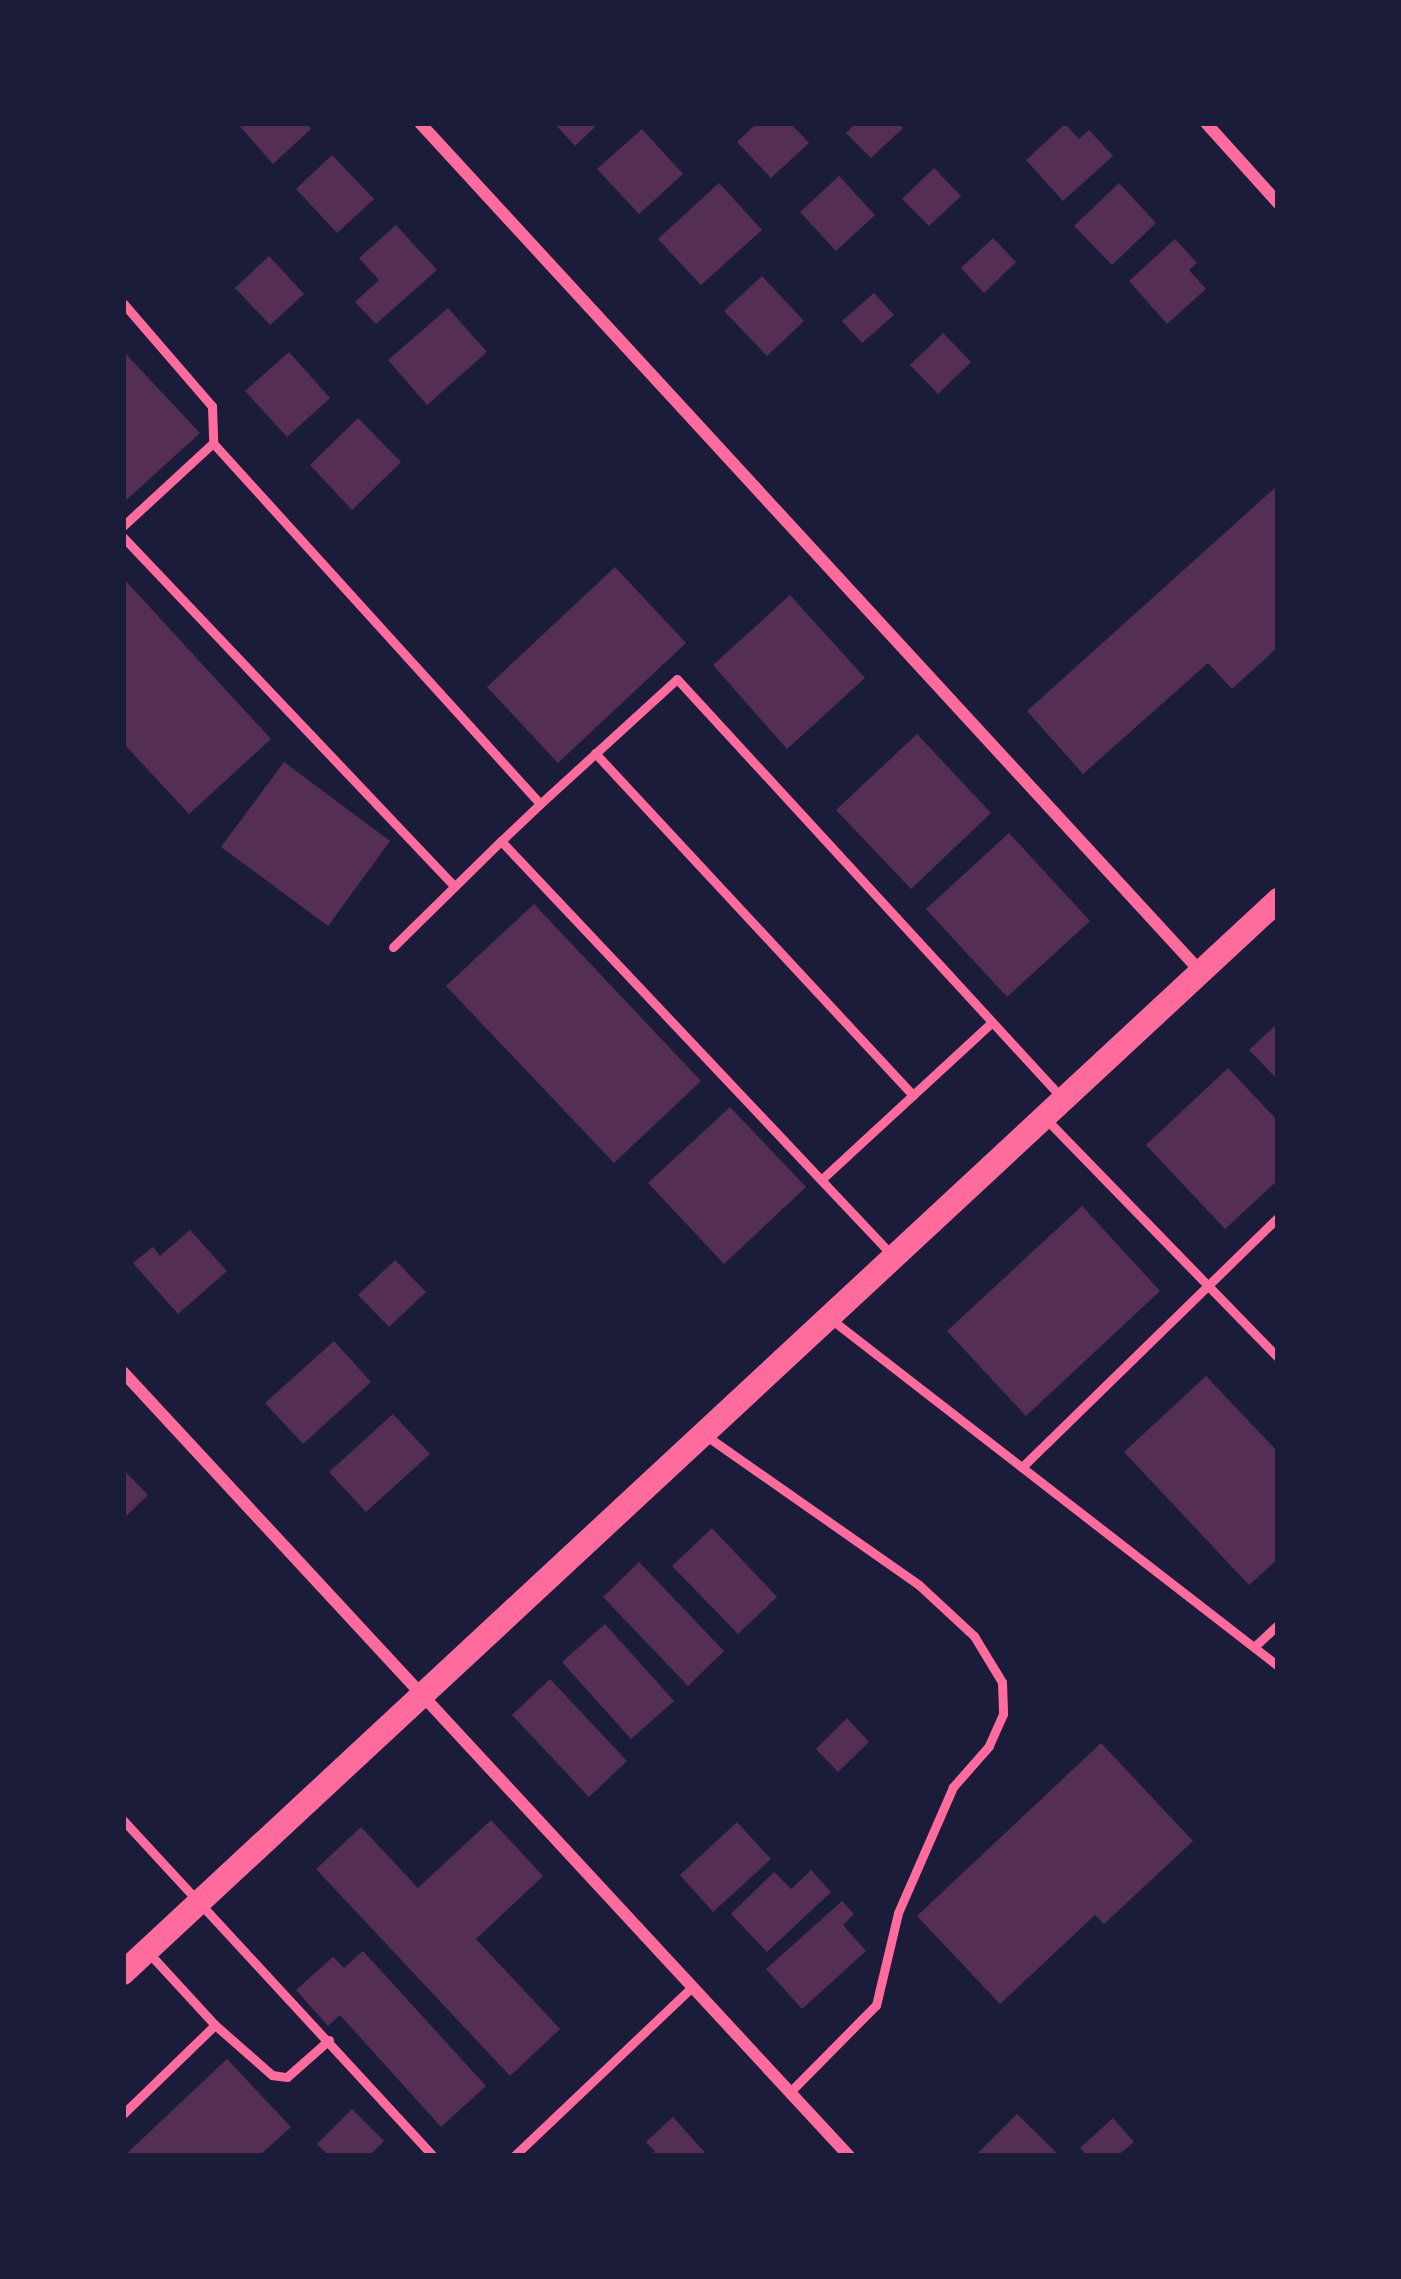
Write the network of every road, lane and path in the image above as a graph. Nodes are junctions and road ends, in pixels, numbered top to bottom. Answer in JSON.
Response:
{"nodes":[{"id":1,"x":421,"y":123,"type":"edge"},
{"id":2,"x":1209,"y":124,"type":"edge"},
{"id":3,"x":1278,"y":202,"type":"edge"},
{"id":4,"x":124,"y":309,"type":"edge"},
{"id":5,"x":213,"y":443,"type":"junction"},
{"id":6,"x":123,"y":526,"type":"edge"},
{"id":7,"x":123,"y":537,"type":"edge"},
{"id":8,"x":596,"y":753,"type":"junction"},
{"id":9,"x":540,"y":804,"type":"junction"},
{"id":10,"x":501,"y":841,"type":"junction"},
{"id":11,"x":452,"y":884,"type":"junction"},
{"id":12,"x":1278,"y":900,"type":"edge"},
{"id":13,"x":393,"y":947,"type":"dead end"},
{"id":14,"x":1201,"y":972,"type":"junction"},
{"id":15,"x":992,"y":1022,"type":"junction"},
{"id":16,"x":913,"y":1095,"type":"junction"},
{"id":17,"x":1064,"y":1100,"type":"junction"},
{"id":18,"x":1045,"y":1118,"type":"junction"},
{"id":19,"x":822,"y":1179,"type":"junction"},
{"id":20,"x":1278,"y":1217,"type":"edge"},
{"id":21,"x":895,"y":1258,"type":"junction"},
{"id":22,"x":1208,"y":1285,"type":"junction"},
{"id":23,"x":830,"y":1318,"type":"junction"},
{"id":24,"x":1278,"y":1358,"type":"edge"},
{"id":25,"x":123,"y":1372,"type":"edge"},
{"id":26,"x":705,"y":1435,"type":"junction"},
{"id":27,"x":1022,"y":1468,"type":"junction"},
{"id":28,"x":1278,"y":1625,"type":"edge"},
{"id":29,"x":1254,"y":1647,"type":"junction"},
{"id":30,"x":1278,"y":1666,"type":"edge"},
{"id":31,"x":423,"y":1696,"type":"junction"},
{"id":32,"x":123,"y":1820,"type":"edge"},
{"id":33,"x":202,"y":1901,"type":"junction"},
{"id":34,"x":147,"y":1952,"type":"junction"},
{"id":35,"x":123,"y":1973,"type":"edge"},
{"id":36,"x":692,"y":1987,"type":"junction"},
{"id":37,"x":214,"y":2025,"type":"junction"},
{"id":38,"x":329,"y":2040,"type":"junction"},
{"id":39,"x":790,"y":2092,"type":"junction"},
{"id":40,"x":123,"y":2114,"type":"edge"},
{"id":41,"x":433,"y":2156,"type":"edge"},
{"id":42,"x":514,"y":2156,"type":"edge"},
{"id":43,"x":850,"y":2156,"type":"edge"}],
"edges":[{"from":1,"to":14,"type":"street"},
{"from":2,"to":3,"type":"street"},
{"from":4,"to":5,"type":"lane"},
{"from":5,"to":6,"type":"lane"},
{"from":5,"to":9,"type":"lane"},
{"from":7,"to":11,"type":"lane"},
{"from":8,"to":9,"type":"lane"},
{"from":8,"to":15,"type":"lane"},
{"from":8,"to":16,"type":"lane"},
{"from":9,"to":10,"type":"lane"},
{"from":10,"to":11,"type":"lane"},
{"from":10,"to":19,"type":"lane"},
{"from":11,"to":13,"type":"lane"},
{"from":12,"to":14,"type":"main road"},
{"from":14,"to":17,"type":"main road"},
{"from":15,"to":16,"type":"lane"},
{"from":15,"to":17,"type":"lane"},
{"from":16,"to":19,"type":"lane"},
{"from":17,"to":18,"type":"main road"},
{"from":18,"to":21,"type":"main road"},
{"from":18,"to":22,"type":"lane"},
{"from":19,"to":21,"type":"lane"},
{"from":20,"to":22,"type":"lane"},
{"from":21,"to":23,"type":"main road"},
{"from":22,"to":24,"type":"lane"},
{"from":22,"to":27,"type":"lane"},
{"from":23,"to":26,"type":"main road"},
{"from":23,"to":27,"type":"lane"},
{"from":25,"to":31,"type":"street"},
{"from":26,"to":31,"type":"main road"},
{"from":26,"to":39,"type":"lane"},
{"from":27,"to":29,"type":"lane"},
{"from":28,"to":29,"type":"lane"},
{"from":29,"to":30,"type":"lane"},
{"from":31,"to":33,"type":"main road"},
{"from":31,"to":36,"type":"street"},
{"from":32,"to":33,"type":"lane"},
{"from":33,"to":34,"type":"main road"},
{"from":33,"to":38,"type":"lane"},
{"from":34,"to":35,"type":"main road"},
{"from":34,"to":37,"type":"lane"},
{"from":36,"to":39,"type":"street"},
{"from":36,"to":42,"type":"lane"},
{"from":37,"to":38,"type":"lane"},
{"from":37,"to":40,"type":"lane"},
{"from":38,"to":41,"type":"lane"},
{"from":39,"to":43,"type":"street"}]}
